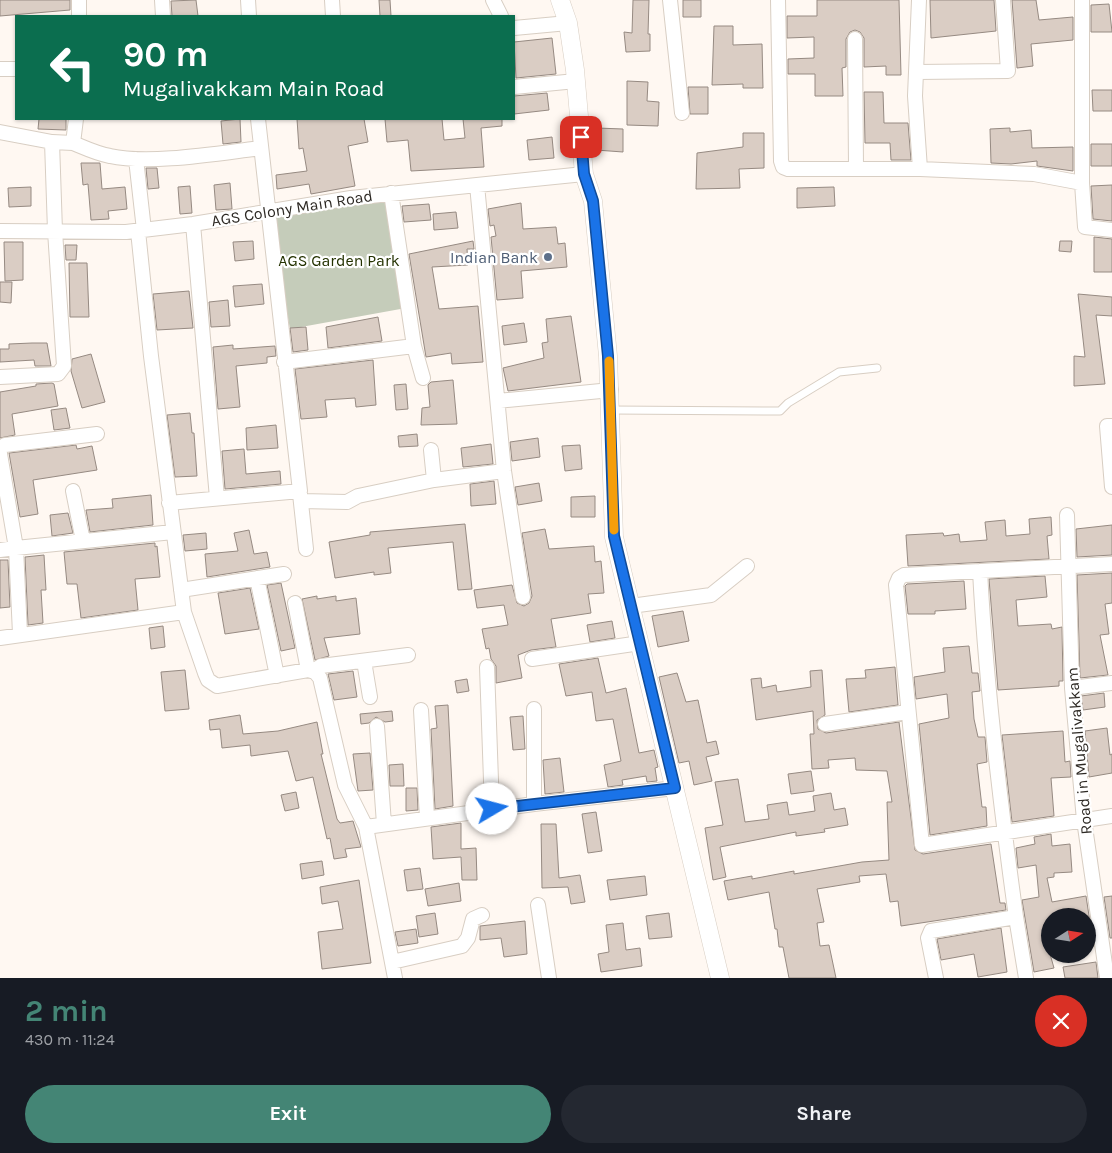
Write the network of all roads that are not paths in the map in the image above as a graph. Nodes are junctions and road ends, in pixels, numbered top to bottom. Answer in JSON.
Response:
{"nodes":[{"id":1,"x":79,"y":0,"type":"edge"},
{"id":2,"x":162,"y":0,"type":"edge"},
{"id":3,"x":248,"y":0,"type":"edge"},
{"id":4,"x":332,"y":0,"type":"edge"},
{"id":5,"x":493,"y":0,"type":"edge"},
{"id":6,"x":560,"y":0,"type":"edge"},
{"id":7,"x":670,"y":0,"type":"edge"},
{"id":8,"x":778,"y":0,"type":"edge"},
{"id":9,"x":919,"y":0,"type":"edge"},
{"id":10,"x":1003,"y":0,"type":"edge"},
{"id":11,"x":1082,"y":0,"type":"edge"},
{"id":12,"x":79,"y":15,"type":"edge"},
{"id":13,"x":163,"y":15,"type":"edge"},
{"id":14,"x":249,"y":15,"type":"edge"},
{"id":15,"x":333,"y":15,"type":"edge"},
{"id":16,"x":500,"y":15,"type":"edge"},
{"id":17,"x":568,"y":23,"type":"junction"},
{"id":18,"x":515,"y":28,"type":"edge"},
{"id":19,"x":855,"y":39,"type":"dead end"},
{"id":20,"x":15,"y":68,"type":"edge"},
{"id":21,"x":0,"y":69,"type":"edge"},
{"id":22,"x":917,"y":72,"type":"junction"},
{"id":23,"x":576,"y":81,"type":"junction"},
{"id":24,"x":515,"y":86,"type":"edge"},
{"id":25,"x":682,"y":113,"type":"dead end"},
{"id":26,"x":76,"y":120,"type":"edge"},
{"id":27,"x":258,"y":120,"type":"edge"},
{"id":28,"x":0,"y":132,"type":"edge"},
{"id":29,"x":52,"y":142,"type":"junction"},
{"id":30,"x":73,"y":144,"type":"junction"},
{"id":31,"x":261,"y":148,"type":"junction"},
{"id":32,"x":136,"y":159,"type":"junction"},
{"id":33,"x":856,"y":168,"type":"junction"},
{"id":34,"x":920,"y":169,"type":"junction"},
{"id":35,"x":584,"y":174,"type":"junction"},
{"id":36,"x":1082,"y":183,"type":"junction"},
{"id":37,"x":477,"y":185,"type":"junction"},
{"id":38,"x":391,"y":193,"type":"junction"},
{"id":39,"x":268,"y":212,"type":"junction"},
{"id":40,"x":193,"y":224,"type":"junction"},
{"id":41,"x":141,"y":230,"type":"junction"},
{"id":42,"x":1112,"y":230,"type":"edge"},
{"id":43,"x":0,"y":231,"type":"edge"},
{"id":44,"x":55,"y":231,"type":"junction"},
{"id":45,"x":414,"y":346,"type":"junction"},
{"id":46,"x":284,"y":362,"type":"junction"},
{"id":47,"x":877,"y":368,"type":"dead end"},
{"id":48,"x":0,"y":377,"type":"edge"},
{"id":49,"x":423,"y":378,"type":"dead end"},
{"id":50,"x":610,"y":390,"type":"junction"},
{"id":51,"x":498,"y":401,"type":"junction"},
{"id":52,"x":611,"y":410,"type":"junction"},
{"id":53,"x":1112,"y":426,"type":"edge"},
{"id":54,"x":97,"y":434,"type":"dead end"},
{"id":55,"x":0,"y":449,"type":"edge"},
{"id":56,"x":431,"y":450,"type":"dead end"},
{"id":57,"x":0,"y":454,"type":"edge"},
{"id":58,"x":504,"y":471,"type":"junction"},
{"id":59,"x":434,"y":480,"type":"junction"},
{"id":60,"x":1112,"y":487,"type":"edge"},
{"id":61,"x":73,"y":491,"type":"dead end"},
{"id":62,"x":300,"y":496,"type":"junction"},
{"id":63,"x":217,"y":498,"type":"junction"},
{"id":64,"x":169,"y":503,"type":"junction"},
{"id":65,"x":1067,"y":515,"type":"dead end"},
{"id":66,"x":173,"y":532,"type":"junction"},
{"id":67,"x":83,"y":541,"type":"junction"},
{"id":68,"x":16,"y":548,"type":"junction"},
{"id":69,"x":306,"y":549,"type":"dead end"},
{"id":70,"x":0,"y":550,"type":"edge"},
{"id":71,"x":1112,"y":564,"type":"edge"},
{"id":72,"x":747,"y":566,"type":"dead end"},
{"id":73,"x":1068,"y":566,"type":"junction"},
{"id":74,"x":980,"y":571,"type":"junction"},
{"id":75,"x":284,"y":574,"type":"dead end"},
{"id":76,"x":258,"y":578,"type":"junction"},
{"id":77,"x":181,"y":590,"type":"junction"},
{"id":78,"x":523,"y":597,"type":"dead end"},
{"id":79,"x":295,"y":603,"type":"dead end"},
{"id":80,"x":631,"y":606,"type":"junction"},
{"id":81,"x":184,"y":612,"type":"junction"},
{"id":82,"x":20,"y":634,"type":"junction"},
{"id":83,"x":0,"y":638,"type":"edge"},
{"id":84,"x":640,"y":643,"type":"junction"},
{"id":85,"x":408,"y":655,"type":"dead end"},
{"id":86,"x":532,"y":659,"type":"dead end"},
{"id":87,"x":364,"y":661,"type":"junction"},
{"id":88,"x":487,"y":667,"type":"dead end"},
{"id":89,"x":310,"y":671,"type":"junction"},
{"id":90,"x":277,"y":676,"type":"junction"},
{"id":91,"x":1112,"y":683,"type":"edge"},
{"id":92,"x":1072,"y":688,"type":"junction"},
{"id":93,"x":370,"y":697,"type":"dead end"},
{"id":94,"x":534,"y":709,"type":"dead end"},
{"id":95,"x":421,"y":710,"type":"dead end"},
{"id":96,"x":908,"y":712,"type":"junction"},
{"id":97,"x":825,"y":724,"type":"dead end"},
{"id":98,"x":377,"y":726,"type":"dead end"},
{"id":99,"x":675,"y":788,"type":"junction"},
{"id":100,"x":534,"y":804,"type":"junction"},
{"id":101,"x":492,"y":809,"type":"junction"},
{"id":102,"x":1112,"y":816,"type":"edge"},
{"id":103,"x":427,"y":818,"type":"junction"},
{"id":104,"x":1084,"y":820,"type":"junction"},
{"id":105,"x":384,"y":824,"type":"junction"},
{"id":106,"x":366,"y":827,"type":"junction"},
{"id":107,"x":1004,"y":833,"type":"junction"},
{"id":108,"x":538,"y":905,"type":"dead end"},
{"id":109,"x":482,"y":915,"type":"dead end"},
{"id":110,"x":1016,"y":917,"type":"junction"},
{"id":111,"x":392,"y":962,"type":"junction"},
{"id":112,"x":395,"y":978,"type":"edge"},
{"id":113,"x":549,"y":978,"type":"edge"},
{"id":114,"x":720,"y":978,"type":"edge"},
{"id":115,"x":936,"y":978,"type":"edge"},
{"id":116,"x":1026,"y":978,"type":"edge"},
{"id":117,"x":1107,"y":978,"type":"edge"}],
"edges":[{"from":1,"to":12,"type":"street"},
{"from":2,"to":13,"type":"street"},
{"from":3,"to":14,"type":"street"},
{"from":4,"to":15,"type":"street"},
{"from":5,"to":16,"type":"street"},
{"from":6,"to":17,"type":"street"},
{"from":7,"to":25,"type":"street"},
{"from":8,"to":33,"type":"street"},
{"from":9,"to":22,"type":"street"},
{"from":10,"to":22,"type":"street"},
{"from":11,"to":36,"type":"street"},
{"from":17,"to":18,"type":"street"},
{"from":17,"to":23,"type":"street"},
{"from":19,"to":33,"type":"street"},
{"from":20,"to":21,"type":"street"},
{"from":22,"to":34,"type":"street"},
{"from":23,"to":24,"type":"street"},
{"from":23,"to":35,"type":"street"},
{"from":26,"to":30,"type":"street"},
{"from":27,"to":31,"type":"street"},
{"from":28,"to":29,"type":"street"},
{"from":29,"to":30,"type":"street"},
{"from":29,"to":44,"type":"street"},
{"from":30,"to":32,"type":"street"},
{"from":31,"to":32,"type":"street"},
{"from":31,"to":39,"type":"street"},
{"from":32,"to":41,"type":"street"},
{"from":33,"to":34,"type":"street"},
{"from":34,"to":36,"type":"street"},
{"from":35,"to":37,"type":"street","name":"AGS Colony Main Road"},
{"from":35,"to":50,"type":"street"},
{"from":36,"to":42,"type":"street"},
{"from":37,"to":38,"type":"street","name":"AGS Colony Main Road"},
{"from":37,"to":51,"type":"street"},
{"from":38,"to":39,"type":"street","name":"AGS Colony Main Road"},
{"from":38,"to":45,"type":"street"},
{"from":39,"to":40,"type":"street","name":"AGS Colony Main Road"},
{"from":39,"to":46,"type":"street"},
{"from":40,"to":41,"type":"street","name":"AGS Colony Main Road"},
{"from":40,"to":63,"type":"street"},
{"from":41,"to":44,"type":"street","name":"AGS Colony Main Road"},
{"from":41,"to":64,"type":"street"},
{"from":43,"to":44,"type":"street","name":"AGS Colony Main Road"},
{"from":44,"to":48,"type":"street"},
{"from":45,"to":46,"type":"street"},
{"from":45,"to":49,"type":"street"},
{"from":46,"to":62,"type":"street"},
{"from":47,"to":52,"type":"lane"},
{"from":50,"to":51,"type":"street"},
{"from":50,"to":52,"type":"street"},
{"from":51,"to":58,"type":"street"},
{"from":52,"to":80,"type":"street"},
{"from":53,"to":60,"type":"street"},
{"from":54,"to":55,"type":"street"},
{"from":56,"to":59,"type":"street"},
{"from":57,"to":68,"type":"street"},
{"from":58,"to":59,"type":"street"},
{"from":58,"to":78,"type":"street"},
{"from":59,"to":62,"type":"street"},
{"from":61,"to":67,"type":"street"},
{"from":62,"to":63,"type":"street"},
{"from":62,"to":69,"type":"street"},
{"from":63,"to":64,"type":"street"},
{"from":64,"to":66,"type":"street"},
{"from":65,"to":73,"type":"street","name":"Road in Mugalivakkam"},
{"from":66,"to":67,"type":"street"},
{"from":66,"to":77,"type":"street"},
{"from":67,"to":68,"type":"street"},
{"from":68,"to":70,"type":"street"},
{"from":68,"to":82,"type":"street"},
{"from":71,"to":73,"type":"street"},
{"from":72,"to":80,"type":"street"},
{"from":73,"to":74,"type":"street"},
{"from":73,"to":92,"type":"street","name":"Road in Mugalivakkam"},
{"from":74,"to":96,"type":"street"},
{"from":74,"to":107,"type":"street"},
{"from":75,"to":76,"type":"street"},
{"from":76,"to":77,"type":"street"},
{"from":76,"to":90,"type":"street"},
{"from":77,"to":81,"type":"street"},
{"from":79,"to":89,"type":"street"},
{"from":80,"to":84,"type":"street"},
{"from":81,"to":82,"type":"street"},
{"from":81,"to":90,"type":"street"},
{"from":82,"to":83,"type":"street"},
{"from":84,"to":86,"type":"street"},
{"from":84,"to":99,"type":"street"},
{"from":85,"to":87,"type":"street"},
{"from":87,"to":89,"type":"street"},
{"from":87,"to":93,"type":"street"},
{"from":88,"to":101,"type":"street"},
{"from":89,"to":90,"type":"street"},
{"from":89,"to":106,"type":"street"},
{"from":91,"to":92,"type":"street"},
{"from":92,"to":104,"type":"street","name":"Road in Mugalivakkam"},
{"from":94,"to":100,"type":"street"},
{"from":95,"to":103,"type":"street"},
{"from":96,"to":97,"type":"street"},
{"from":96,"to":107,"type":"street"},
{"from":98,"to":105,"type":"street"},
{"from":99,"to":100,"type":"street"},
{"from":99,"to":114,"type":"street"},
{"from":100,"to":101,"type":"street"},
{"from":101,"to":103,"type":"street"},
{"from":102,"to":104,"type":"street"},
{"from":103,"to":105,"type":"street"},
{"from":104,"to":107,"type":"street"},
{"from":104,"to":117,"type":"street","name":"Road in Mugalivakkam"},
{"from":105,"to":106,"type":"street"},
{"from":106,"to":111,"type":"street"},
{"from":107,"to":110,"type":"street"},
{"from":108,"to":113,"type":"street"},
{"from":109,"to":111,"type":"street"},
{"from":110,"to":115,"type":"street"},
{"from":110,"to":116,"type":"street"},
{"from":111,"to":112,"type":"street"}]}
